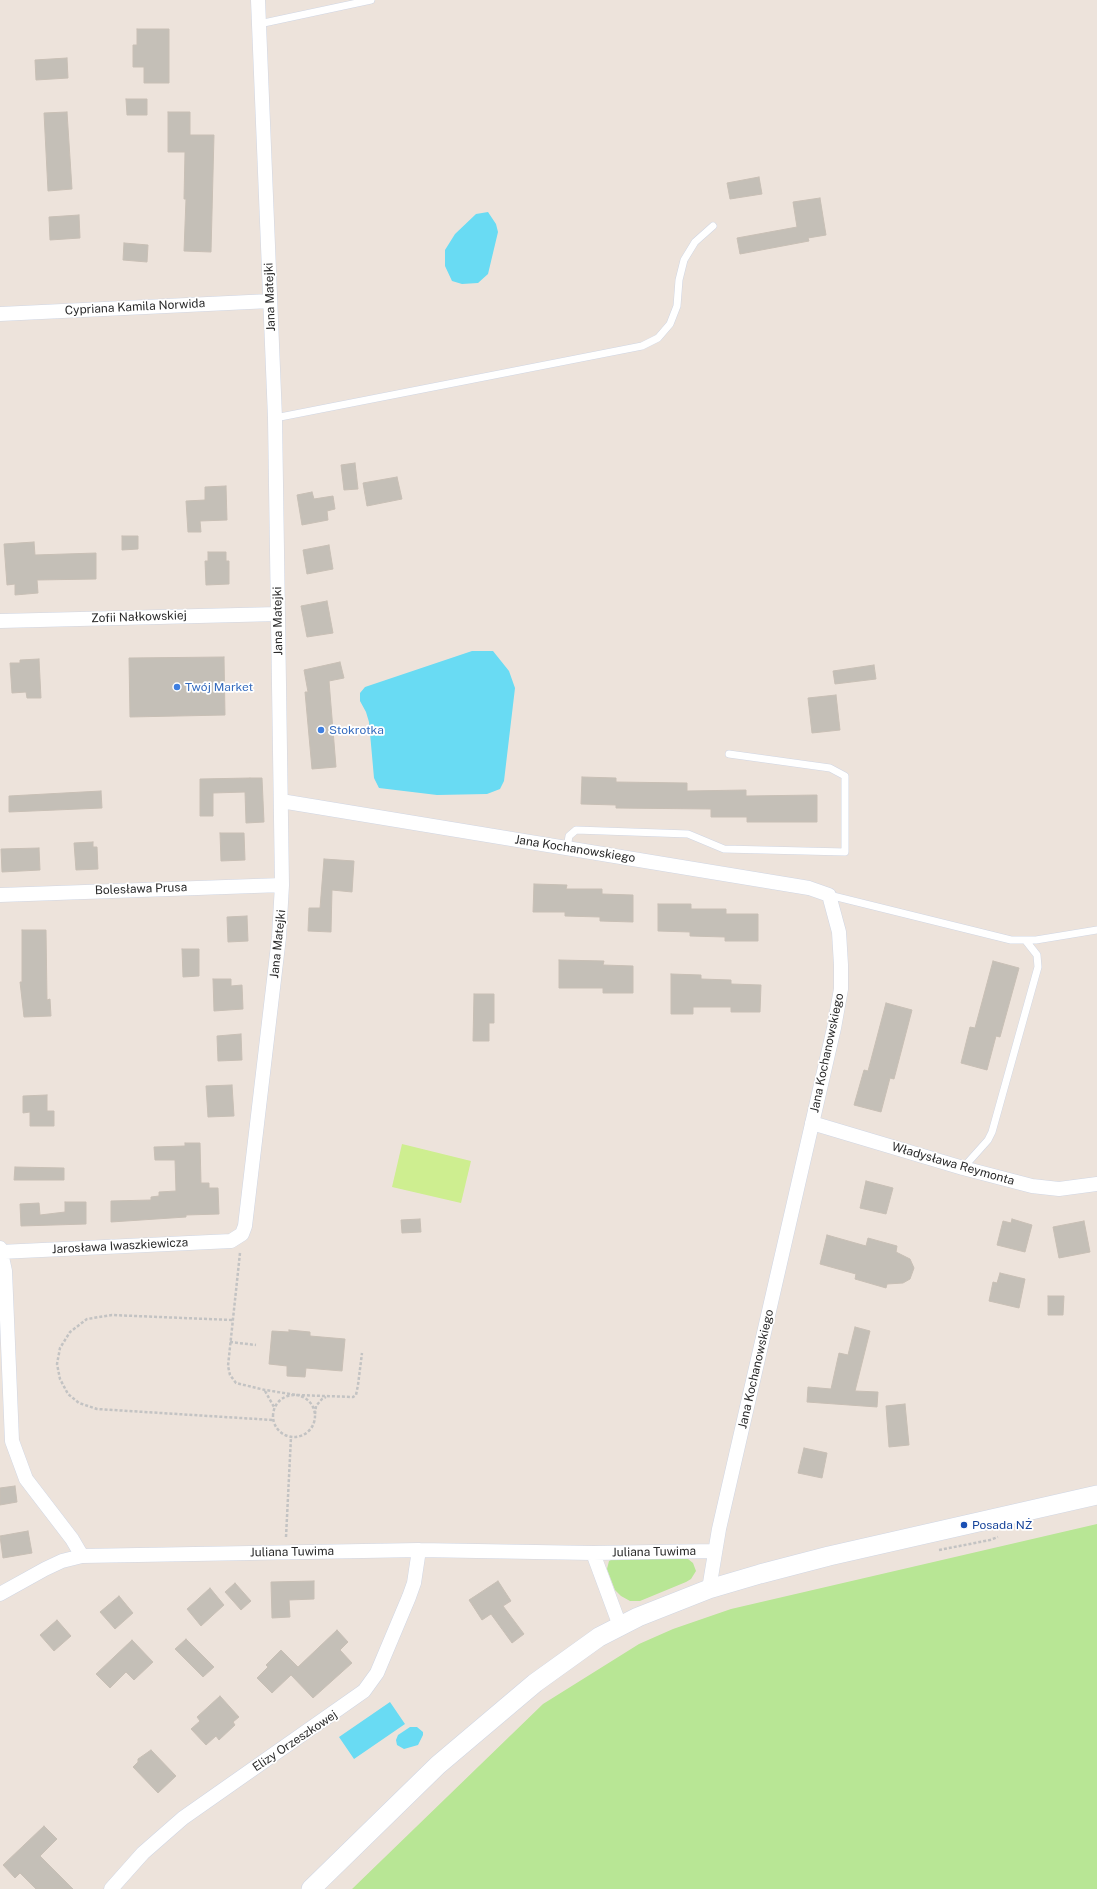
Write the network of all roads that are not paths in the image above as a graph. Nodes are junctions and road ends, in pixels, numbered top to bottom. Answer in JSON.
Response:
{"nodes":[{"id":1,"x":258,"y":0,"type":"edge"},
{"id":2,"x":370,"y":0,"type":"edge"},
{"id":3,"x":259,"y":24,"type":"junction"},
{"id":4,"x":713,"y":226,"type":"dead end"},
{"id":5,"x":270,"y":301,"type":"junction"},
{"id":6,"x":0,"y":314,"type":"edge"},
{"id":7,"x":275,"y":418,"type":"junction"},
{"id":8,"x":278,"y":614,"type":"junction"},
{"id":9,"x":0,"y":621,"type":"edge"},
{"id":10,"x":729,"y":754,"type":"dead end"},
{"id":11,"x":281,"y":801,"type":"junction"},
{"id":12,"x":567,"y":848,"type":"junction"},
{"id":13,"x":282,"y":885,"type":"junction"},
{"id":14,"x":0,"y":895,"type":"edge"},
{"id":15,"x":829,"y":895,"type":"junction"},
{"id":16,"x":1097,"y":930,"type":"edge"},
{"id":17,"x":1026,"y":941,"type":"junction"},
{"id":18,"x":812,"y":1124,"type":"junction"},
{"id":19,"x":963,"y":1168,"type":"junction"},
{"id":20,"x":1097,"y":1184,"type":"edge"},
{"id":21,"x":240,"y":1236,"type":"joint"},
{"id":22,"x":0,"y":1251,"type":"edge"},
{"id":23,"x":1097,"y":1495,"type":"edge"},
{"id":24,"x":419,"y":1550,"type":"junction"},
{"id":25,"x":715,"y":1550,"type":"junction"},
{"id":26,"x":593,"y":1553,"type":"junction"},
{"id":27,"x":82,"y":1556,"type":"junction"},
{"id":28,"x":708,"y":1589,"type":"junction"},
{"id":29,"x":0,"y":1593,"type":"edge"},
{"id":30,"x":620,"y":1626,"type":"junction"},
{"id":31,"x":111,"y":1889,"type":"edge"},
{"id":32,"x":310,"y":1889,"type":"edge"}],
"edges":[{"from":1,"to":3,"type":"street","name":"Jana Matejki"},
{"from":2,"to":3,"type":"lane"},
{"from":3,"to":5,"type":"street","name":"Jana Matejki"},
{"from":4,"to":7,"type":"lane"},
{"from":5,"to":6,"type":"street","name":"Cypriana Kamila Norwida"},
{"from":5,"to":7,"type":"street","name":"Jana Matejki"},
{"from":7,"to":8,"type":"street","name":"Jana Matejki"},
{"from":8,"to":9,"type":"street","name":"Zofii Nałkowskiej"},
{"from":8,"to":11,"type":"street","name":"Jana Matejki"},
{"from":10,"to":12,"type":"lane"},
{"from":11,"to":12,"type":"street","name":"Jana Kochanowskiego"},
{"from":11,"to":13,"type":"street","name":"Jana Matejki"},
{"from":12,"to":15,"type":"street","name":"Jana Kochanowskiego"},
{"from":13,"to":14,"type":"street","name":"Bolesława Prusa"},
{"from":13,"to":21,"type":"street","name":"Jana Matejki"},
{"from":15,"to":17,"type":"lane"},
{"from":15,"to":18,"type":"street","name":"Jana Kochanowskiego"},
{"from":16,"to":17,"type":"lane"},
{"from":17,"to":19,"type":"lane"},
{"from":18,"to":19,"type":"street","name":"Władysława Reymonta"},
{"from":18,"to":25,"type":"street","name":"Jana Kochanowskiego"},
{"from":19,"to":20,"type":"street","name":"Władysława Reymonta"},
{"from":21,"to":22,"type":"street","name":"Jarosława Iwaszkiewicza"},
{"from":22,"to":27,"type":"street"},
{"from":23,"to":28,"type":"main road"},
{"from":24,"to":26,"type":"street","name":"Juliana Tuwima"},
{"from":24,"to":27,"type":"street","name":"Juliana Tuwima"},
{"from":24,"to":31,"type":"street","name":"Elizy Orzeszkowej"},
{"from":25,"to":26,"type":"street","name":"Juliana Tuwima"},
{"from":25,"to":28,"type":"street","name":"Jana Kochanowskiego"},
{"from":26,"to":30,"type":"street","name":"Juliana Tuwima"},
{"from":27,"to":29,"type":"street","name":"Juliana Tuwima"},
{"from":28,"to":30,"type":"main road"},
{"from":30,"to":32,"type":"main road"}]}
